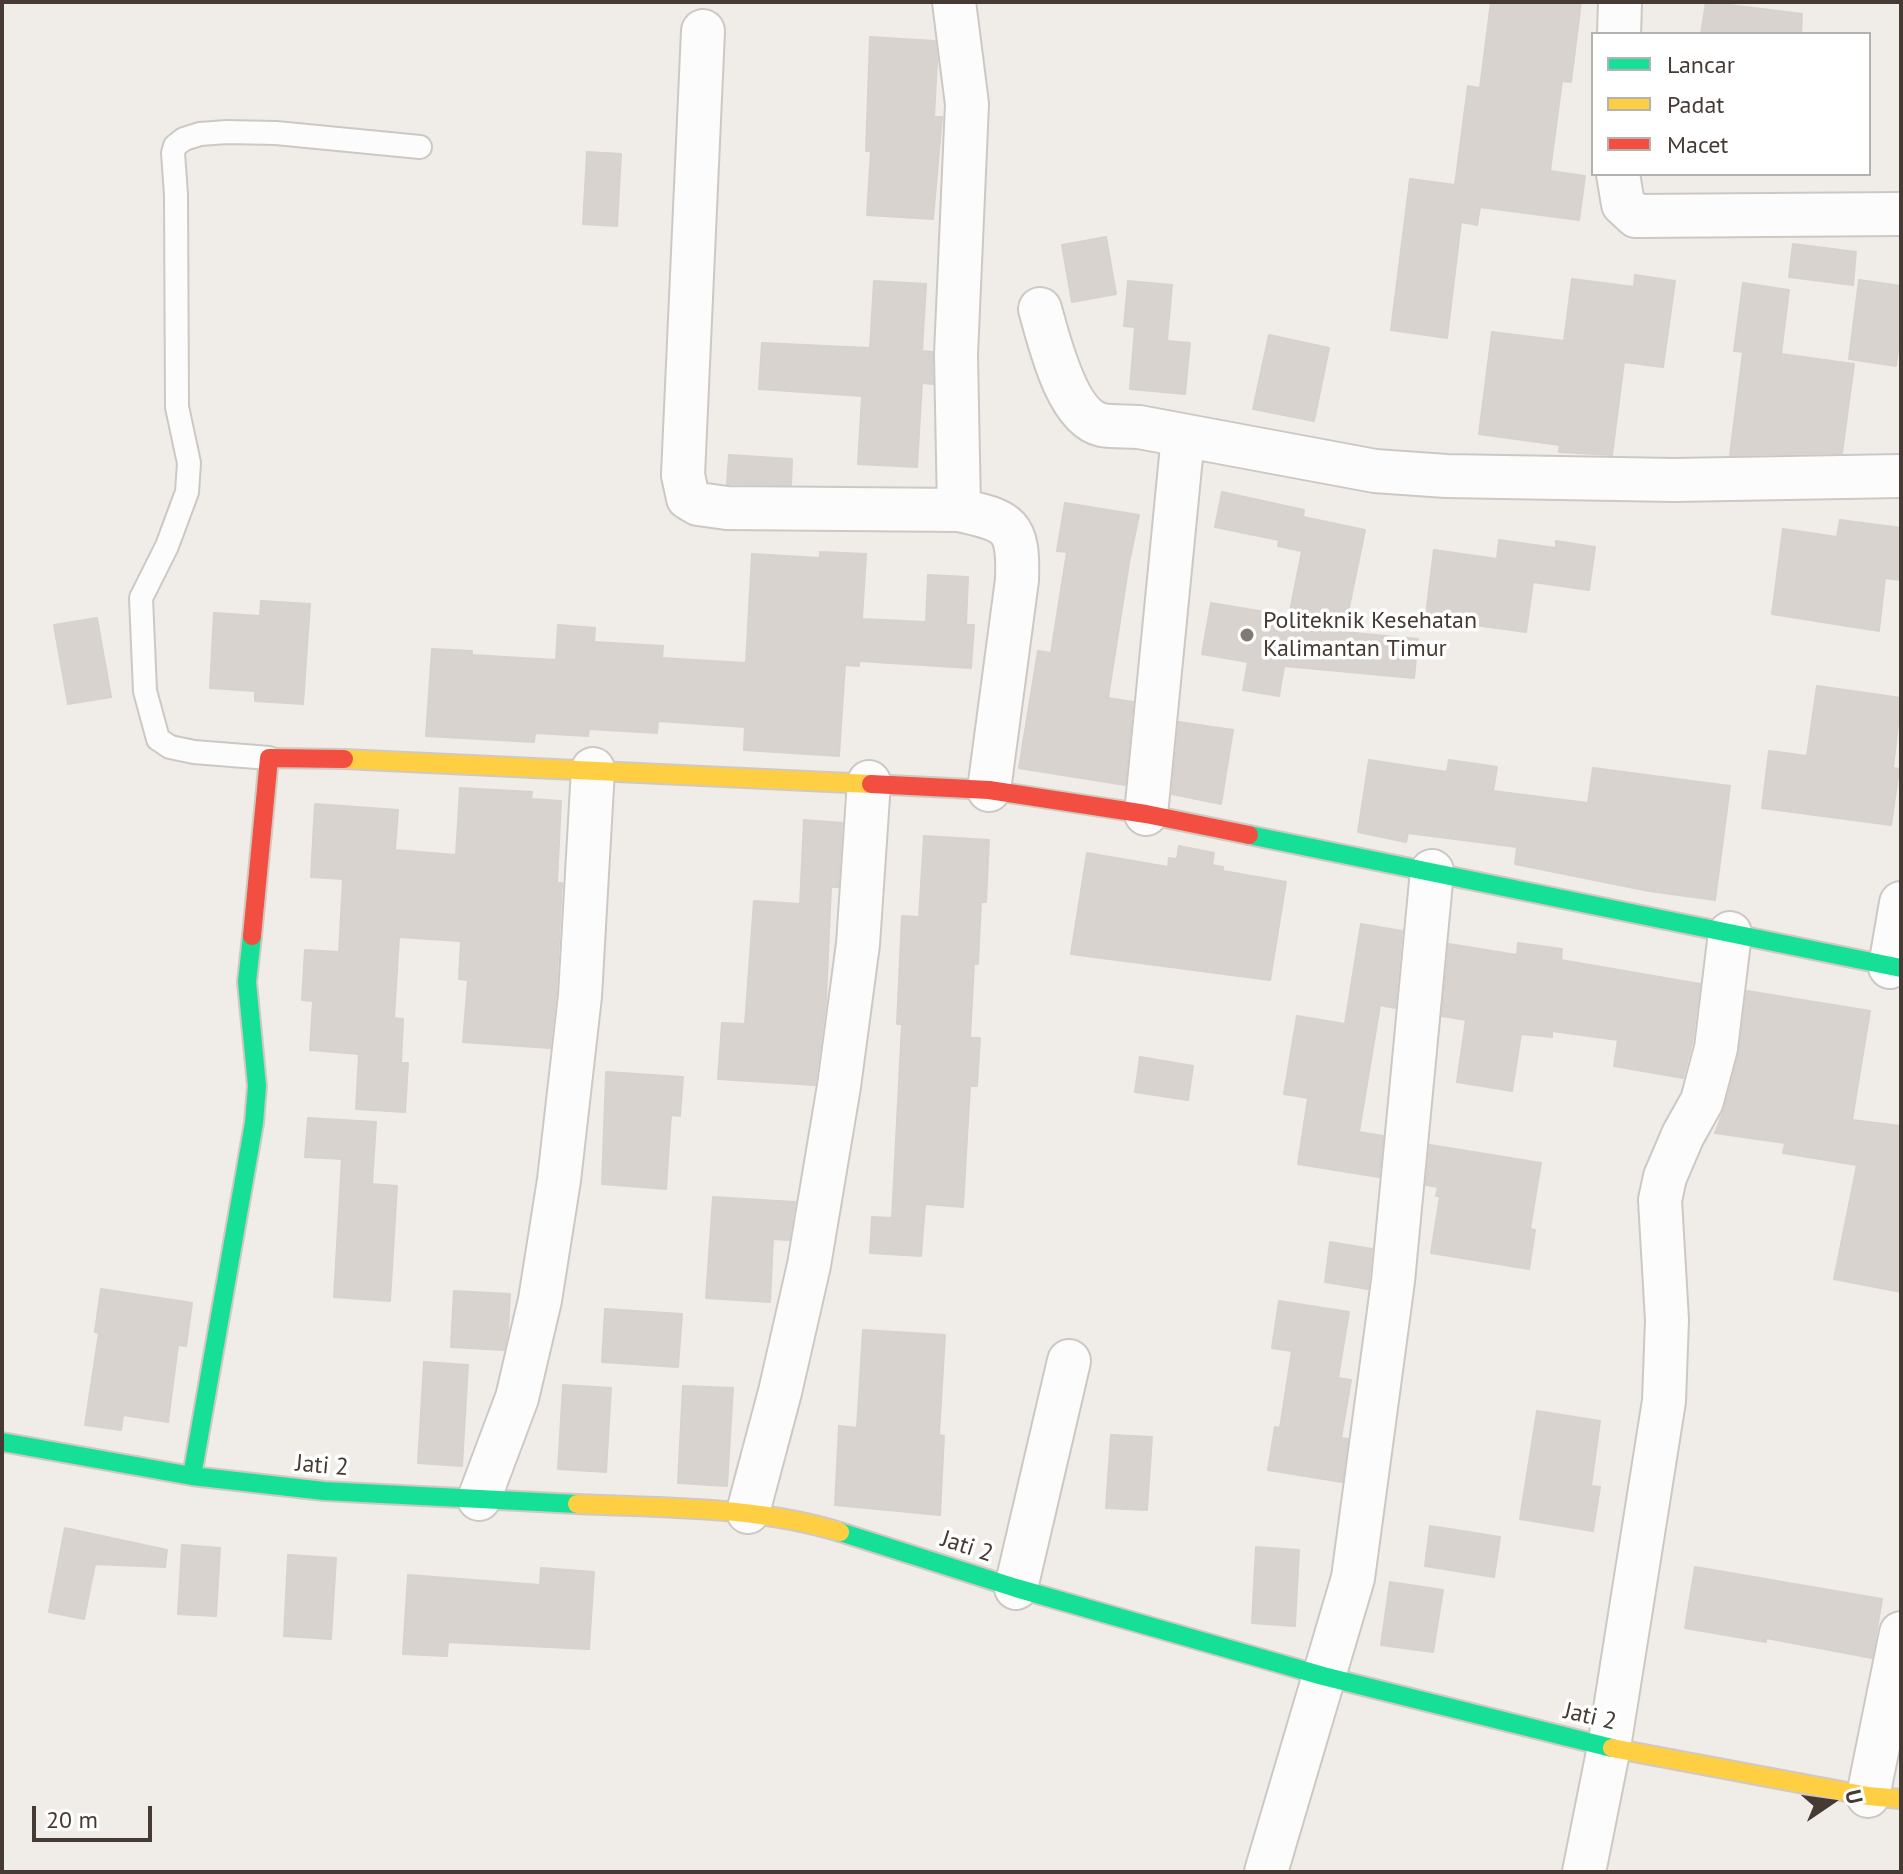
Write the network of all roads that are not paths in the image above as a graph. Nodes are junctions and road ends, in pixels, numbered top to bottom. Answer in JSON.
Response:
{"nodes":[{"id":1,"x":954,"y":2,"type":"edge"},
{"id":2,"x":1620,"y":2,"type":"edge"},
{"id":3,"x":703,"y":31,"type":"dead end"},
{"id":4,"x":1619,"y":32,"type":"edge"},
{"id":5,"x":420,"y":147,"type":"dead end"},
{"id":6,"x":1618,"y":176,"type":"edge"},
{"id":7,"x":1901,"y":214,"type":"edge"},
{"id":8,"x":1040,"y":309,"type":"dead end"},
{"id":9,"x":1183,"y":436,"type":"junction"},
{"id":10,"x":1901,"y":476,"type":"edge"},
{"id":11,"x":959,"y":510,"type":"junction"},
{"id":12,"x":269,"y":758,"type":"junction"},
{"id":13,"x":593,"y":769,"type":"junction"},
{"id":14,"x":869,"y":782,"type":"junction"},
{"id":15,"x":989,"y":790,"type":"junction"},
{"id":16,"x":1146,"y":814,"type":"junction"},
{"id":17,"x":1432,"y":871,"type":"junction"},
{"id":18,"x":1901,"y":903,"type":"edge"},
{"id":19,"x":1730,"y":933,"type":"junction"},
{"id":20,"x":1895,"y":967,"type":"edge"},
{"id":21,"x":1069,"y":1361,"type":"dead end"},
{"id":22,"x":2,"y":1442,"type":"edge"},
{"id":23,"x":192,"y":1476,"type":"junction"},
{"id":24,"x":479,"y":1499,"type":"junction"},
{"id":25,"x":748,"y":1512,"type":"junction"},
{"id":26,"x":1016,"y":1588,"type":"junction"},
{"id":27,"x":1901,"y":1633,"type":"edge"},
{"id":28,"x":1323,"y":1676,"type":"junction"},
{"id":29,"x":1609,"y":1747,"type":"junction"},
{"id":30,"x":1885,"y":1797,"type":"edge"},
{"id":31,"x":1266,"y":1872,"type":"edge"},
{"id":32,"x":1584,"y":1872,"type":"edge"}],
"edges":[{"from":1,"to":11,"type":"street"},
{"from":2,"to":4,"type":"street"},
{"from":3,"to":11,"type":"street"},
{"from":5,"to":12,"type":"lane"},
{"from":6,"to":7,"type":"street"},
{"from":8,"to":9,"type":"street"},
{"from":9,"to":10,"type":"street"},
{"from":9,"to":16,"type":"street"},
{"from":11,"to":15,"type":"street"},
{"from":12,"to":13,"type":"street"},
{"from":12,"to":23,"type":"street"},
{"from":13,"to":14,"type":"street"},
{"from":13,"to":24,"type":"street"},
{"from":14,"to":15,"type":"street"},
{"from":14,"to":25,"type":"street"},
{"from":15,"to":16,"type":"street"},
{"from":16,"to":17,"type":"street"},
{"from":17,"to":19,"type":"street"},
{"from":17,"to":28,"type":"street"},
{"from":18,"to":20,"type":"street"},
{"from":19,"to":20,"type":"street"},
{"from":19,"to":29,"type":"street"},
{"from":21,"to":26,"type":"street"},
{"from":22,"to":23,"type":"street","name":"Jati 2"},
{"from":23,"to":24,"type":"street","name":"Jati 2"},
{"from":24,"to":25,"type":"street","name":"Jati 2"},
{"from":25,"to":26,"type":"street","name":"Jati 2"},
{"from":26,"to":28,"type":"street","name":"Jati 2"},
{"from":27,"to":30,"type":"street"},
{"from":28,"to":29,"type":"street","name":"Jati 2"},
{"from":28,"to":31,"type":"street"},
{"from":29,"to":30,"type":"street","name":"Jati 2"},
{"from":29,"to":32,"type":"street"}]}
